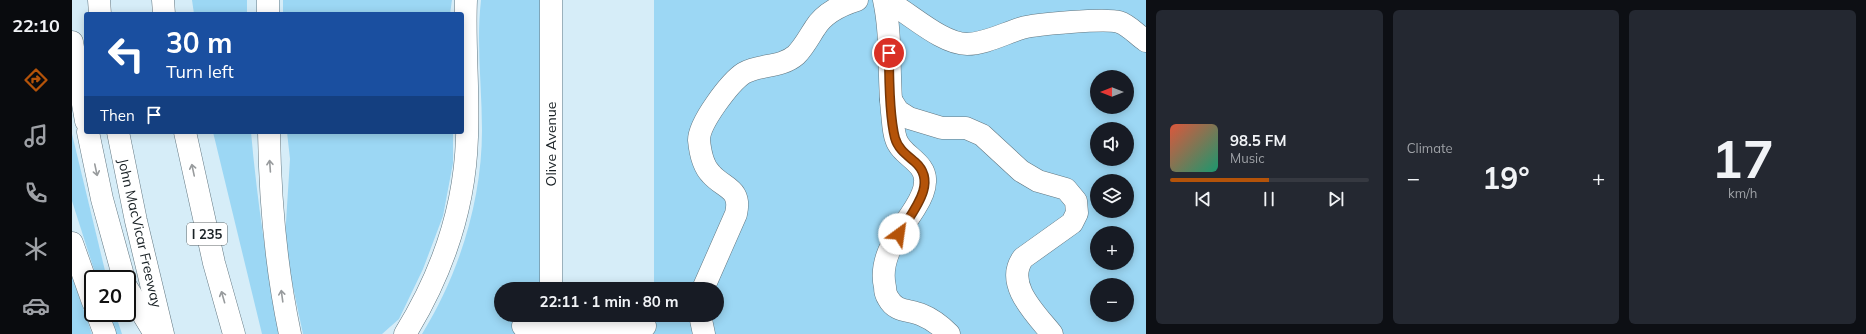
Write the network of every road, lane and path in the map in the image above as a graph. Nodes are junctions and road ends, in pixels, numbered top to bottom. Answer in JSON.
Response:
{"nodes":[{"id":1,"x":99,"y":0,"type":"edge"},
{"id":2,"x":163,"y":0,"type":"edge"},
{"id":3,"x":268,"y":0,"type":"edge"},
{"id":4,"x":466,"y":0,"type":"edge"},
{"id":5,"x":551,"y":0,"type":"edge"},
{"id":6,"x":857,"y":0,"type":"edge"},
{"id":7,"x":884,"y":0,"type":"edge"},
{"id":8,"x":100,"y":12,"type":"edge"},
{"id":9,"x":164,"y":12,"type":"edge"},
{"id":10,"x":268,"y":12,"type":"edge"},
{"id":11,"x":1146,"y":41,"type":"edge"},
{"id":12,"x":72,"y":42,"type":"edge"},
{"id":13,"x":891,"y":100,"type":"junction"},
{"id":14,"x":84,"y":110,"type":"edge"},
{"id":15,"x":88,"y":134,"type":"edge"},
{"id":16,"x":118,"y":134,"type":"edge"},
{"id":17,"x":185,"y":134,"type":"edge"},
{"id":18,"x":269,"y":134,"type":"edge"},
{"id":19,"x":72,"y":243,"type":"edge"},
{"id":20,"x":122,"y":270,"type":"edge"},
{"id":21,"x":84,"y":277,"type":"edge"},
{"id":22,"x":551,"y":282,"type":"edge"},
{"id":23,"x":707,"y":282,"type":"edge"},
{"id":24,"x":136,"y":303,"type":"edge"},
{"id":25,"x":100,"y":322,"type":"edge"},
{"id":26,"x":545,"y":322,"type":"edge"},
{"id":27,"x":561,"y":322,"type":"edge"},
{"id":28,"x":701,"y":322,"type":"edge"},
{"id":29,"x":522,"y":326,"type":"dead end"},
{"id":30,"x":632,"y":329,"type":"edge"},
{"id":31,"x":105,"y":334,"type":"edge"},
{"id":32,"x":155,"y":334,"type":"edge"},
{"id":33,"x":164,"y":334,"type":"edge"},
{"id":34,"x":234,"y":334,"type":"edge"},
{"id":35,"x":290,"y":334,"type":"edge"},
{"id":36,"x":405,"y":334,"type":"edge"},
{"id":37,"x":704,"y":334,"type":"edge"},
{"id":38,"x":949,"y":334,"type":"edge"},
{"id":39,"x":1052,"y":334,"type":"edge"}],
"edges":[{"from":1,"to":8,"type":"main road"},
{"from":2,"to":9,"type":"main road"},
{"from":3,"to":10,"type":"main road"},
{"from":4,"to":36,"type":"main road"},
{"from":5,"to":22,"type":"main road","name":"Olive Avenue"},
{"from":6,"to":23,"type":"main road"},
{"from":7,"to":11,"type":"main road"},
{"from":7,"to":13,"type":"main road"},
{"from":12,"to":14,"type":"main road"},
{"from":13,"to":38,"type":"main road"},
{"from":13,"to":39,"type":"main road"},
{"from":15,"to":20,"type":"main road","one_way":true},
{"from":16,"to":33,"type":"main road","name":"John MacVicar Freeway"},
{"from":34,"to":17,"type":"main road","number":"I 235","one_way":true},
{"from":35,"to":18,"type":"main road","one_way":true},
{"from":19,"to":21,"type":"main road"},
{"from":24,"to":32,"type":"main road"},
{"from":25,"to":31,"type":"main road"},
{"from":26,"to":29,"type":"main road"},
{"from":27,"to":30,"type":"main road"},
{"from":28,"to":37,"type":"main road"}]}
